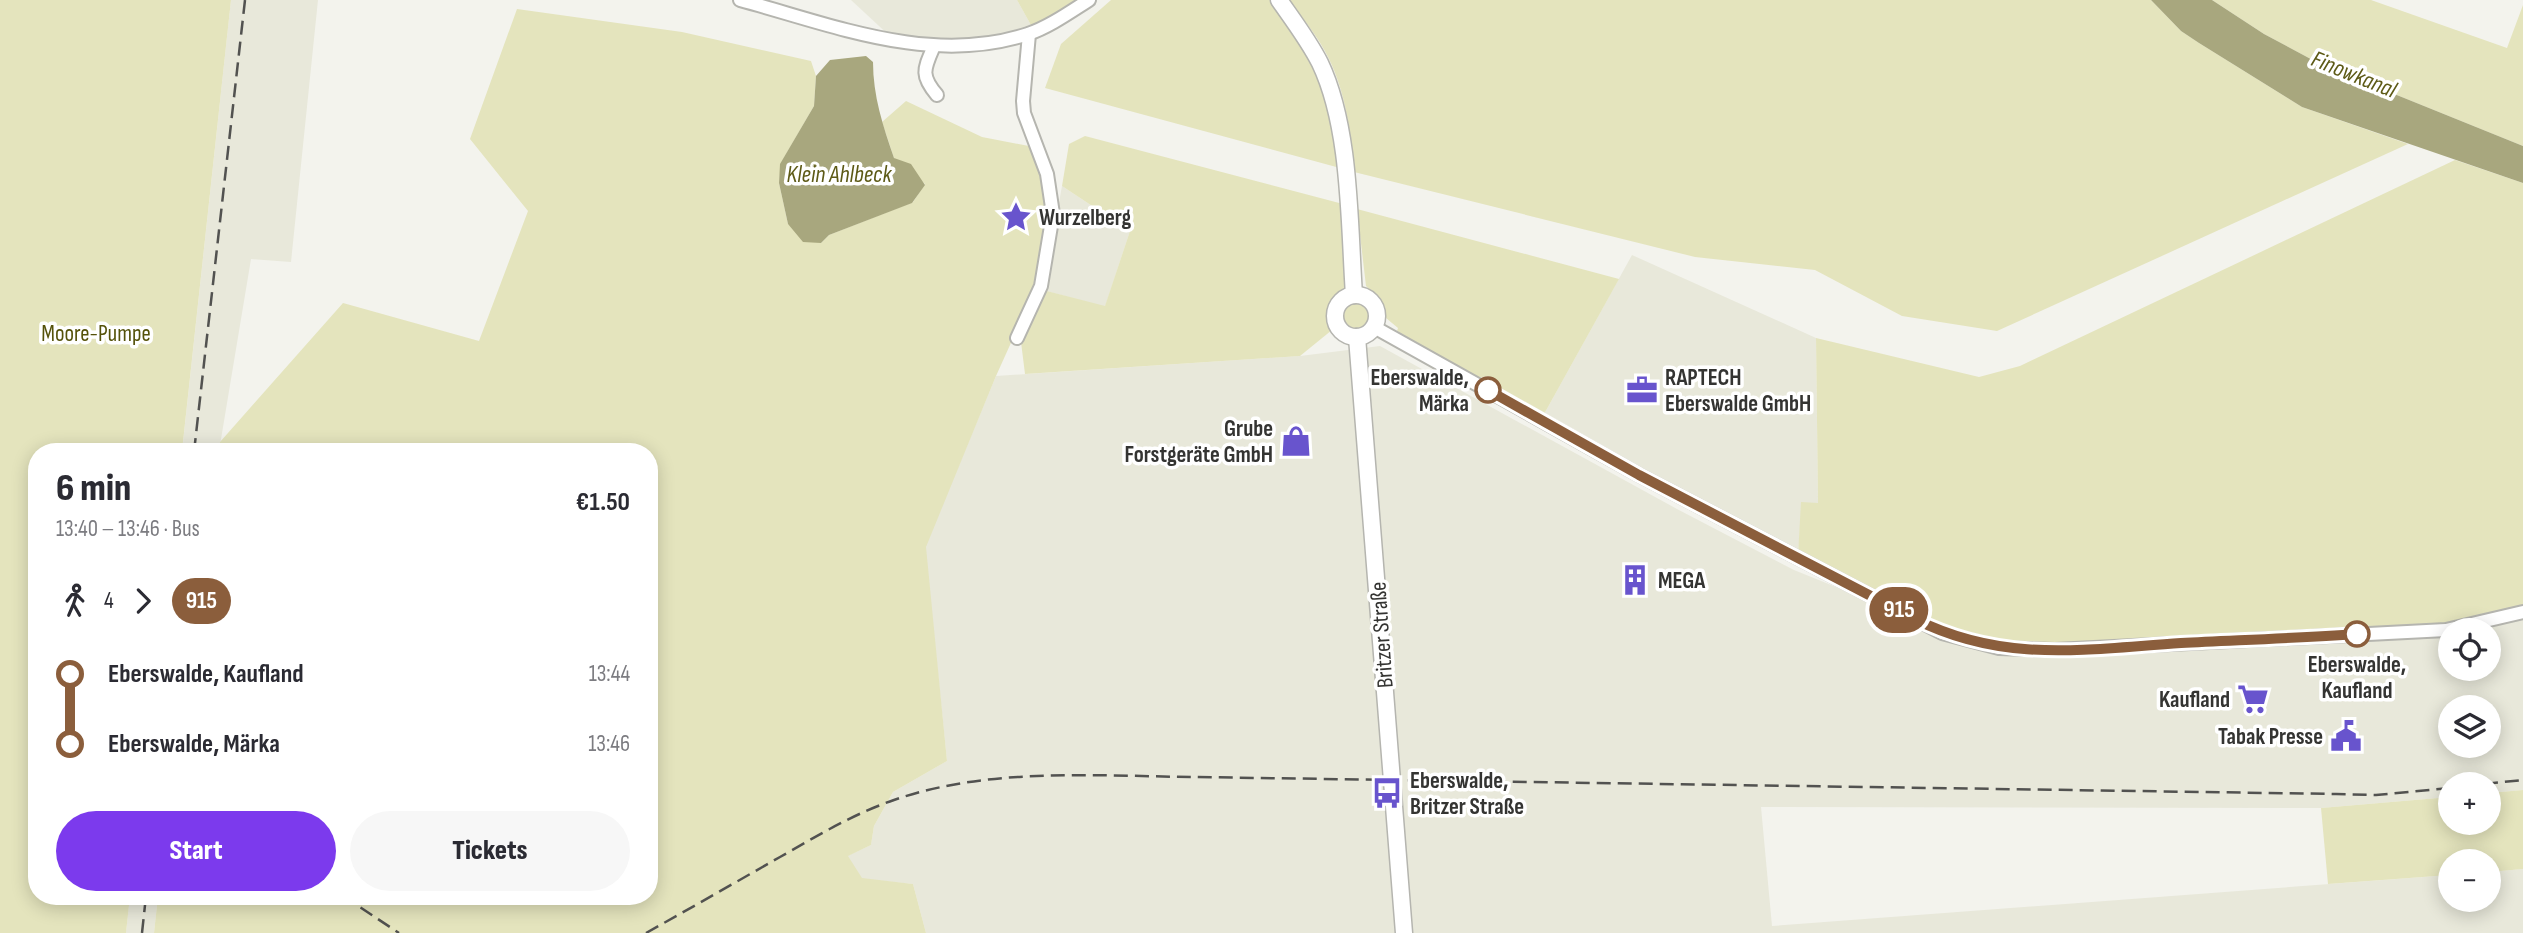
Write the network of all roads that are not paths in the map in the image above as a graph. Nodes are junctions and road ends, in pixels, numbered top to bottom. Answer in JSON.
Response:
{"nodes":[{"id":1,"x":740,"y":0,"type":"edge"},
{"id":2,"x":1089,"y":0,"type":"edge"},
{"id":3,"x":1279,"y":0,"type":"edge"},
{"id":4,"x":1029,"y":34,"type":"junction"},
{"id":5,"x":934,"y":46,"type":"junction"},
{"id":6,"x":937,"y":95,"type":"dead end"},
{"id":7,"x":1354,"y":295,"type":"junction"},
{"id":8,"x":1374,"y":327,"type":"junction"},
{"id":9,"x":1357,"y":337,"type":"junction"},
{"id":10,"x":1017,"y":338,"type":"dead end"},
{"id":11,"x":2523,"y":612,"type":"edge"},
{"id":12,"x":1404,"y":933,"type":"edge"}],
"edges":[{"from":1,"to":5,"type":"street"},
{"from":2,"to":4,"type":"street"},
{"from":3,"to":7,"type":"main road"},
{"from":4,"to":5,"type":"street"},
{"from":4,"to":10,"type":"street"},
{"from":5,"to":6,"type":"street"},
{"from":7,"to":8,"type":"main road"},
{"from":7,"to":9,"type":"main road"},
{"from":8,"to":9,"type":"main road"},
{"from":8,"to":11,"type":"street"},
{"from":9,"to":12,"type":"main road","name":"Britzer Straße"}]}
